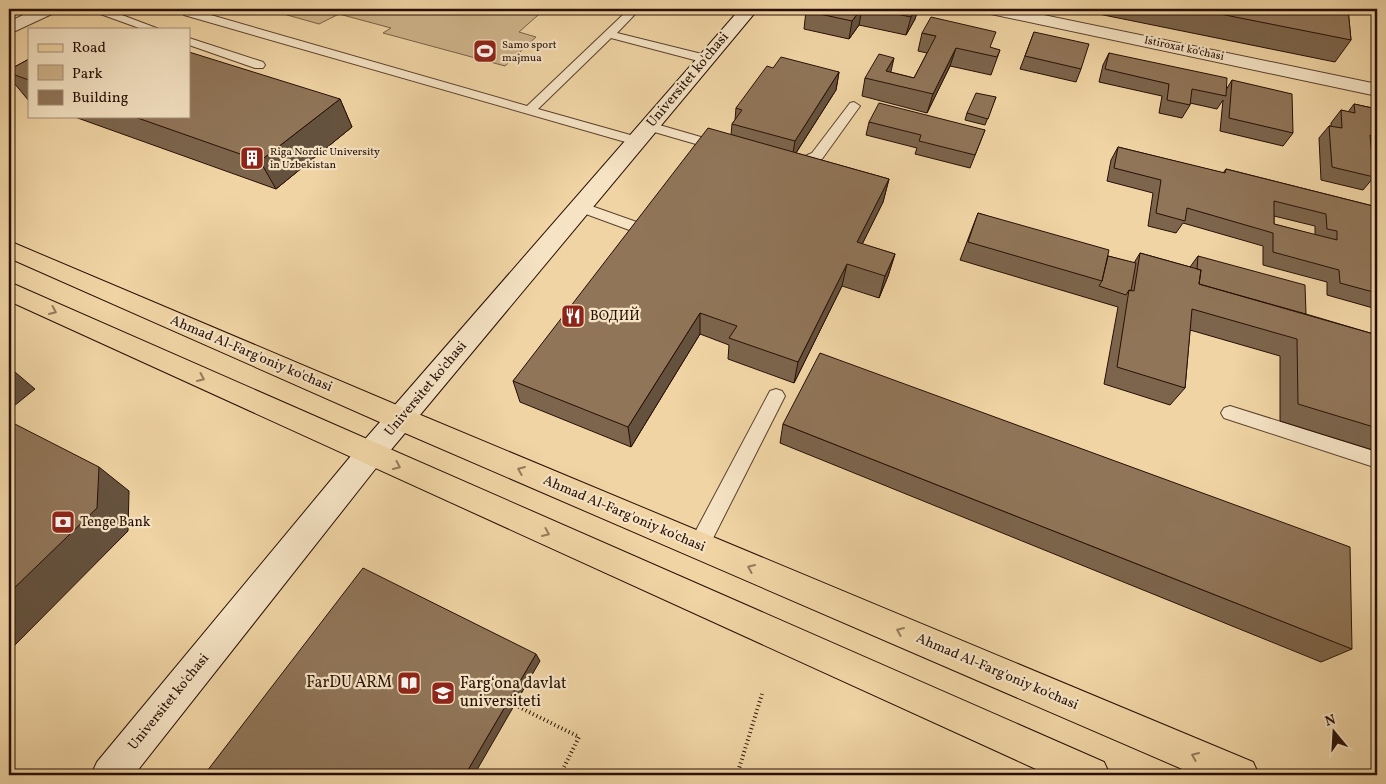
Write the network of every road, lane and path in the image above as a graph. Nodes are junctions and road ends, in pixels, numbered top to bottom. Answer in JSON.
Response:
{"nodes":[{"id":1,"x":96,"y":9,"type":"edge"},
{"id":2,"x":186,"y":9,"type":"edge"},
{"id":3,"x":635,"y":9,"type":"edge"},
{"id":4,"x":749,"y":9,"type":"edge"},
{"id":5,"x":991,"y":9,"type":"edge"},
{"id":6,"x":40,"y":10,"type":"edge"},
{"id":7,"x":151,"y":28,"type":"edge"},
{"id":8,"x":9,"y":29,"type":"edge"},
{"id":9,"x":609,"y":34,"type":"junction"},
{"id":10,"x":190,"y":41,"type":"edge"},
{"id":11,"x":706,"y":59,"type":"junction"},
{"id":12,"x":260,"y":65,"type":"dead end"},
{"id":13,"x":1377,"y":90,"type":"edge"},
{"id":14,"x":854,"y":106,"type":"dead end"},
{"id":15,"x":530,"y":110,"type":"junction"},
{"id":16,"x":643,"y":134,"type":"junction"},
{"id":17,"x":737,"y":152,"type":"edge"},
{"id":18,"x":782,"y":164,"type":"edge"},
{"id":19,"x":580,"y":207,"type":"junction"},
{"id":20,"x":643,"y":230,"type":"edge"},
{"id":21,"x":9,"y":250,"type":"edge"},
{"id":22,"x":9,"y":291,"type":"edge"},
{"id":23,"x":776,"y":396,"type":"dead end"},
{"id":24,"x":1230,"y":413,"type":"dead end"},
{"id":25,"x":400,"y":418,"type":"junction"},
{"id":26,"x":370,"y":454,"type":"junction"},
{"id":27,"x":1377,"y":460,"type":"edge"},
{"id":28,"x":699,"y":546,"type":"junction"},
{"id":29,"x":762,"y":694,"type":"dead end"},
{"id":30,"x":515,"y":705,"type":"edge"},
{"id":31,"x":110,"y":775,"type":"edge"},
{"id":32,"x":560,"y":775,"type":"edge"},
{"id":33,"x":737,"y":775,"type":"edge"},
{"id":34,"x":1091,"y":775,"type":"edge"},
{"id":35,"x":1240,"y":775,"type":"edge"}],
"edges":[{"from":1,"to":7,"type":"lane"},
{"from":2,"to":15,"type":"lane"},
{"from":3,"to":9,"type":"lane"},
{"from":4,"to":11,"type":"main road","name":"Universitet ko'chasi"},
{"from":5,"to":13,"type":"main road","name":"Istiroxat koʻchasi"},
{"from":6,"to":8,"type":"main road"},
{"from":9,"to":11,"type":"lane"},
{"from":9,"to":15,"type":"lane"},
{"from":10,"to":12,"type":"lane"},
{"from":11,"to":16,"type":"main road","name":"Universitet ko'chasi"},
{"from":14,"to":18,"type":"lane"},
{"from":15,"to":16,"type":"lane"},
{"from":16,"to":17,"type":"lane"},
{"from":16,"to":19,"type":"main road","name":"Universitet ko'chasi"},
{"from":19,"to":20,"type":"lane"},
{"from":19,"to":25,"type":"main road","name":"Universitet ko'chasi"},
{"from":21,"to":25,"type":"main road","name":"Ahmad Al-Farg'oniy ko'chasi"},
{"from":22,"to":26,"type":"main road","one_way":true},
{"from":23,"to":28,"type":"lane"},
{"from":24,"to":27,"type":"lane"},
{"from":25,"to":26,"type":"main road","name":"Universitet ko'chasi"},
{"from":28,"to":25,"type":"main road","name":"Ahmad Al-Farg'oniy ko'chasi","one_way":true},
{"from":26,"to":31,"type":"main road","name":"Universitet ko'chasi"},
{"from":26,"to":34,"type":"main road","one_way":true},
{"from":35,"to":28,"type":"main road","name":"Ahmad Al-Farg'oniy ko'chasi","one_way":true},
{"from":29,"to":33,"type":"path"},
{"from":30,"to":32,"type":"path"}]}
